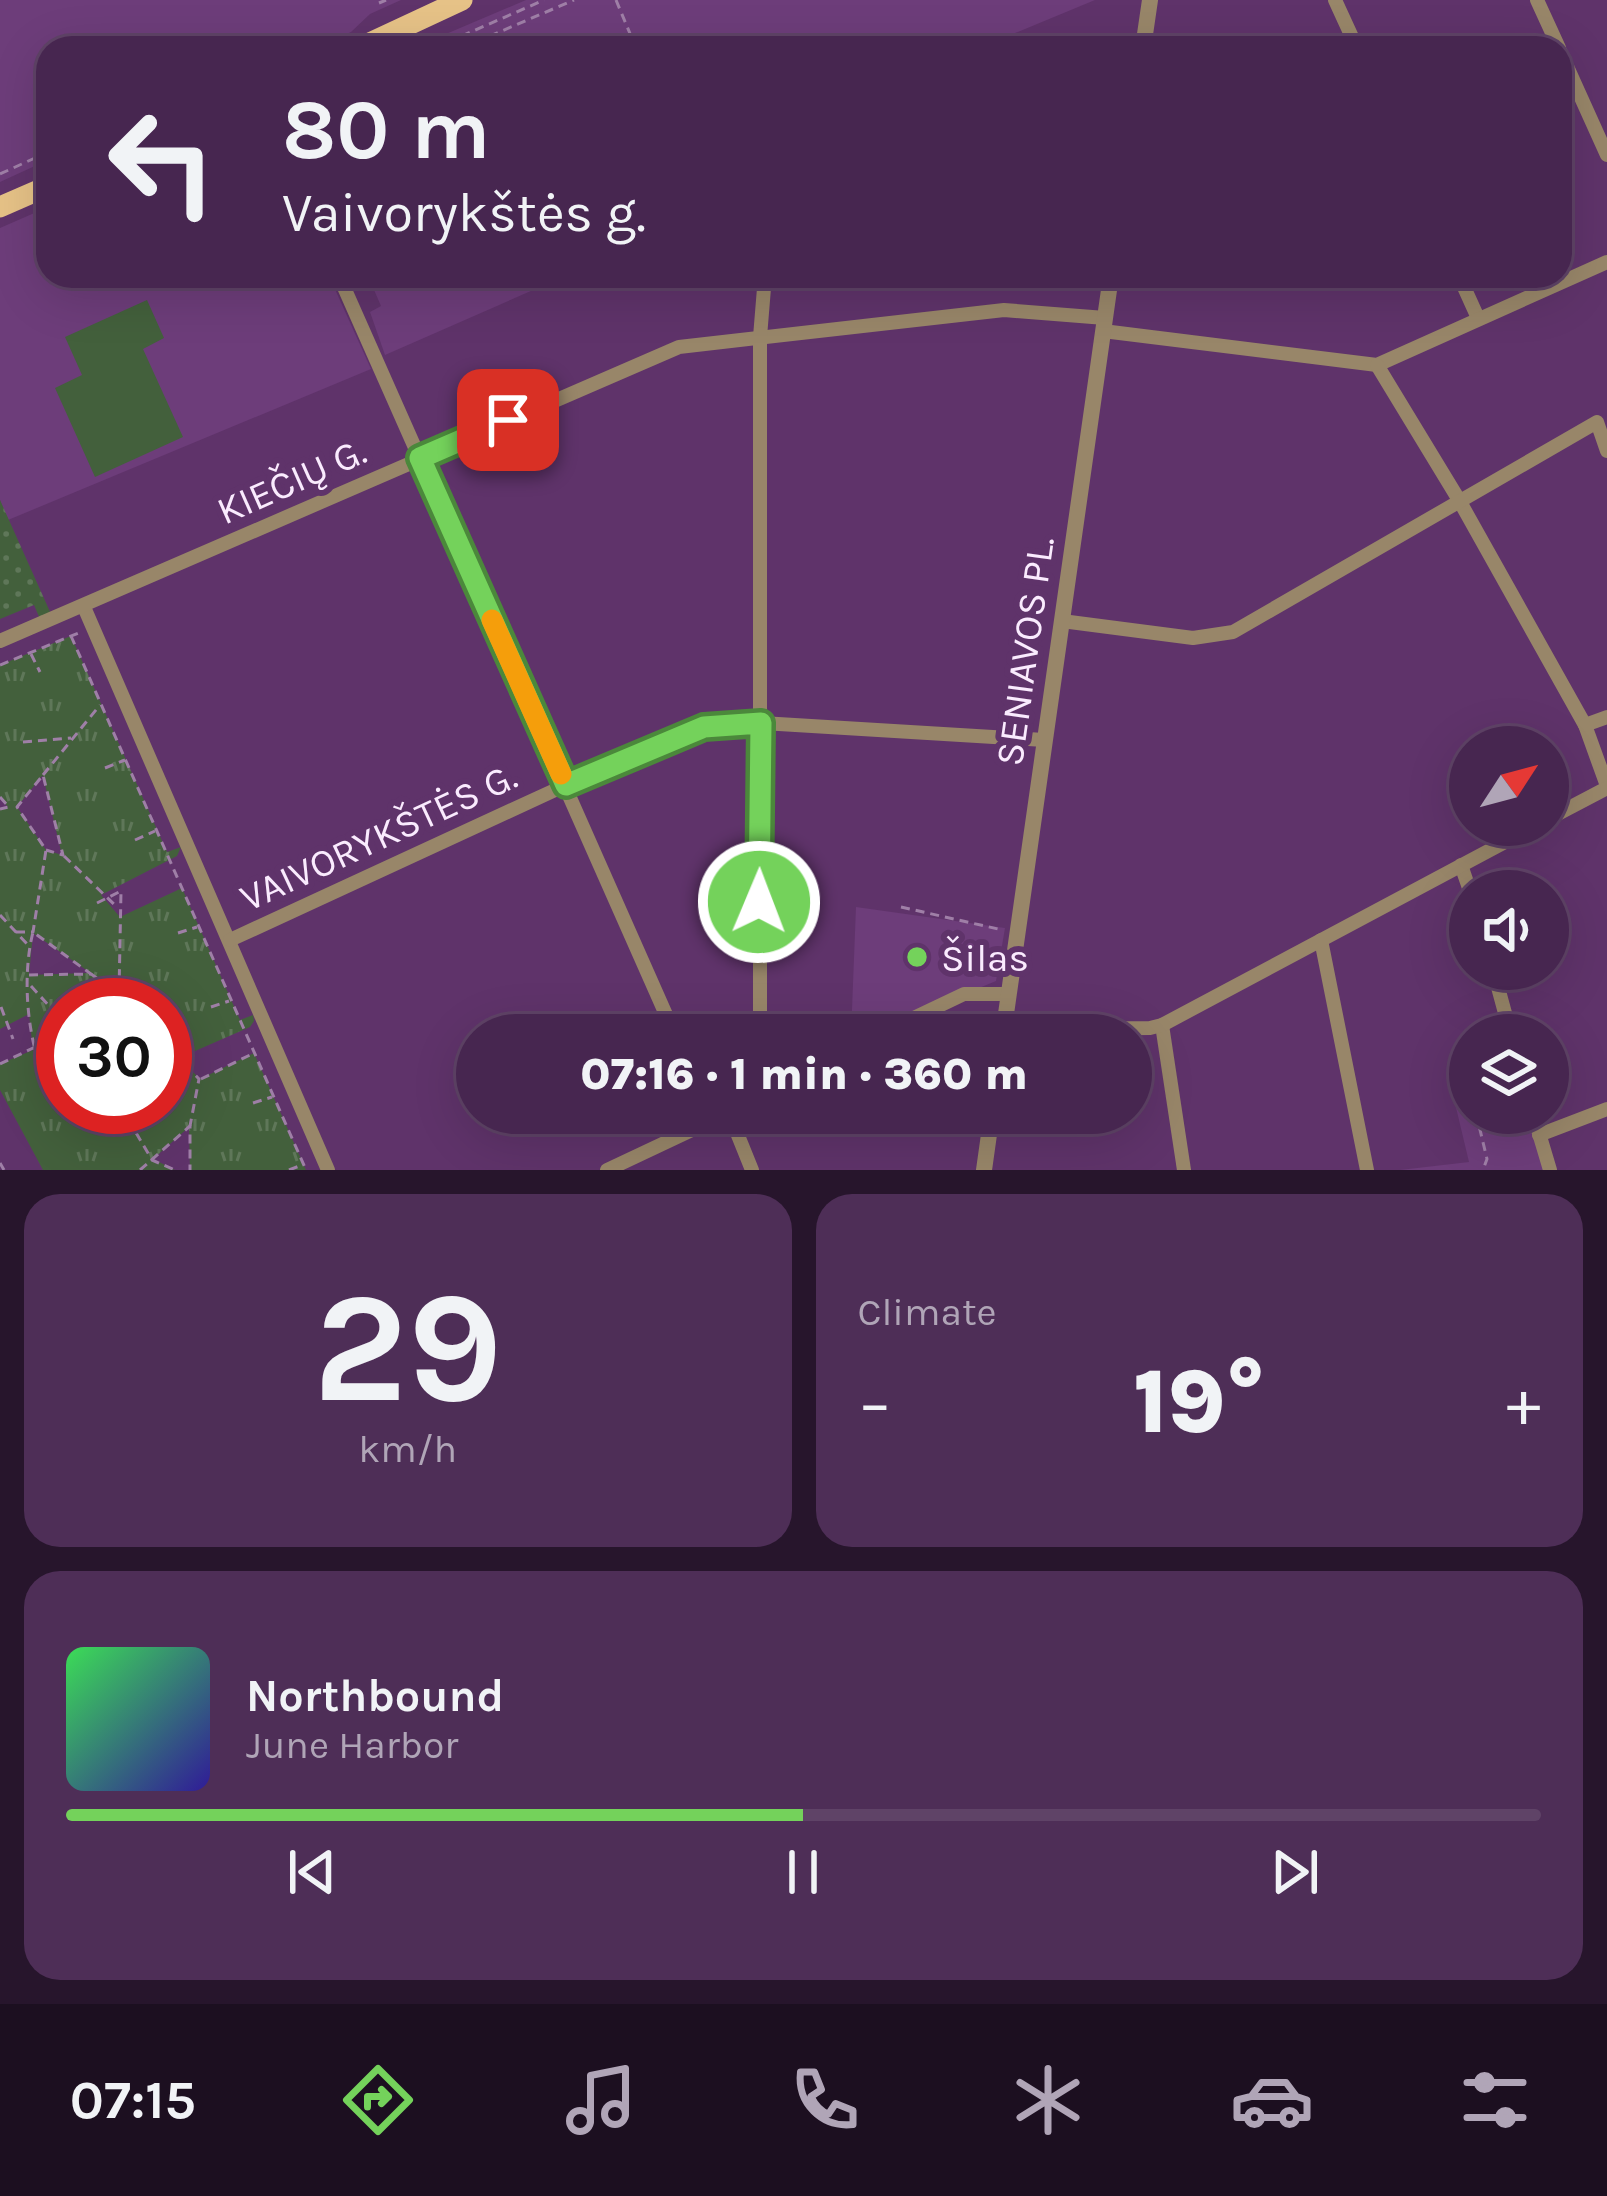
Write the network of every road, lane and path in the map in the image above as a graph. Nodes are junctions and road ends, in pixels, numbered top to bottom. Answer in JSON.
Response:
{"nodes":[{"id":1,"x":386,"y":0,"type":"edge"},
{"id":2,"x":463,"y":0,"type":"edge"},
{"id":3,"x":544,"y":0,"type":"edge"},
{"id":4,"x":574,"y":0,"type":"edge"},
{"id":5,"x":616,"y":0,"type":"edge"},
{"id":6,"x":1150,"y":0,"type":"edge"},
{"id":7,"x":1335,"y":0,"type":"edge"},
{"id":8,"x":1537,"y":0,"type":"edge"},
{"id":9,"x":379,"y":3,"type":"dead end"},
{"id":10,"x":385,"y":36,"type":"edge"},
{"id":11,"x":462,"y":36,"type":"edge"},
{"id":12,"x":490,"y":36,"type":"edge"},
{"id":13,"x":632,"y":36,"type":"edge"},
{"id":14,"x":1145,"y":36,"type":"edge"},
{"id":15,"x":1352,"y":36,"type":"edge"},
{"id":16,"x":1553,"y":36,"type":"edge"},
{"id":17,"x":1572,"y":78,"type":"edge"},
{"id":18,"x":1607,"y":155,"type":"edge"},
{"id":19,"x":36,"y":157,"type":"edge"},
{"id":20,"x":0,"y":173,"type":"edge"},
{"id":21,"x":36,"y":191,"type":"edge"},
{"id":22,"x":0,"y":207,"type":"edge"},
{"id":23,"x":1607,"y":262,"type":"edge"},
{"id":24,"x":1572,"y":277,"type":"edge"},
{"id":25,"x":344,"y":288,"type":"edge"},
{"id":26,"x":764,"y":288,"type":"edge"},
{"id":27,"x":1109,"y":288,"type":"edge"},
{"id":28,"x":1464,"y":288,"type":"edge"},
{"id":29,"x":1547,"y":288,"type":"edge"},
{"id":30,"x":1478,"y":318,"type":"junction"},
{"id":31,"x":1104,"y":324,"type":"junction"},
{"id":32,"x":760,"y":337,"type":"junction"},
{"id":33,"x":1376,"y":365,"type":"junction"},
{"id":34,"x":1607,"y":451,"type":"edge"},
{"id":35,"x":420,"y":458,"type":"junction"},
{"id":36,"x":1459,"y":500,"type":"junction"},
{"id":37,"x":85,"y":607,"type":"junction"},
{"id":38,"x":1062,"y":621,"type":"junction"},
{"id":39,"x":94,"y":627,"type":"junction"},
{"id":40,"x":71,"y":636,"type":"junction"},
{"id":41,"x":0,"y":641,"type":"edge"},
{"id":42,"x":31,"y":653,"type":"junction"},
{"id":43,"x":0,"y":665,"type":"edge"},
{"id":44,"x":40,"y":672,"type":"dead end"},
{"id":45,"x":101,"y":703,"type":"junction"},
{"id":46,"x":1607,"y":717,"type":"edge"},
{"id":47,"x":761,"y":723,"type":"junction"},
{"id":48,"x":1585,"y":724,"type":"junction"},
{"id":49,"x":73,"y":738,"type":"junction"},
{"id":50,"x":1044,"y":740,"type":"junction"},
{"id":51,"x":22,"y":742,"type":"dead end"},
{"id":52,"x":126,"y":760,"type":"junction"},
{"id":53,"x":105,"y":768,"type":"dead end"},
{"id":54,"x":43,"y":775,"type":"junction"},
{"id":55,"x":566,"y":785,"type":"junction"},
{"id":56,"x":1607,"y":787,"type":"edge"},
{"id":57,"x":0,"y":797,"type":"edge"},
{"id":58,"x":9,"y":807,"type":"junction"},
{"id":59,"x":16,"y":807,"type":"junction"},
{"id":60,"x":1569,"y":808,"type":"edge"},
{"id":61,"x":0,"y":809,"type":"edge"},
{"id":62,"x":157,"y":830,"type":"junction"},
{"id":63,"x":135,"y":840,"type":"dead end"},
{"id":64,"x":1498,"y":846,"type":"edge"},
{"id":65,"x":46,"y":850,"type":"junction"},
{"id":66,"x":63,"y":855,"type":"junction"},
{"id":67,"x":1461,"y":866,"type":"junction"},
{"id":68,"x":1462,"y":870,"type":"edge"},
{"id":69,"x":107,"y":898,"type":"junction"},
{"id":70,"x":97,"y":903,"type":"dead end"},
{"id":71,"x":901,"y":907,"type":"dead end"},
{"id":72,"x":120,"y":910,"type":"junction"},
{"id":73,"x":0,"y":915,"type":"edge"},
{"id":74,"x":199,"y":927,"type":"junction"},
{"id":75,"x":998,"y":928,"type":"dead end"},
{"id":76,"x":16,"y":932,"type":"junction"},
{"id":77,"x":33,"y":932,"type":"junction"},
{"id":78,"x":178,"y":933,"type":"dead end"},
{"id":79,"x":230,"y":940,"type":"junction"},
{"id":80,"x":1321,"y":940,"type":"junction"},
{"id":81,"x":29,"y":946,"type":"junction"},
{"id":82,"x":91,"y":974,"type":"junction"},
{"id":83,"x":29,"y":975,"type":"junction"},
{"id":84,"x":97,"y":978,"type":"edge"},
{"id":85,"x":118,"y":978,"type":"edge"},
{"id":86,"x":28,"y":984,"type":"junction"},
{"id":87,"x":36,"y":992,"type":"edge"},
{"id":88,"x":1009,"y":994,"type":"junction"},
{"id":89,"x":231,"y":1000,"type":"junction"},
{"id":90,"x":1,"y":1007,"type":"edge"},
{"id":91,"x":211,"y":1007,"type":"dead end"},
{"id":92,"x":666,"y":1014,"type":"edge"},
{"id":93,"x":760,"y":1014,"type":"edge"},
{"id":94,"x":922,"y":1014,"type":"edge"},
{"id":95,"x":1006,"y":1014,"type":"edge"},
{"id":96,"x":1162,"y":1025,"type":"junction"},
{"id":97,"x":1152,"y":1028,"type":"edge"},
{"id":98,"x":13,"y":1039,"type":"dead end"},
{"id":99,"x":33,"y":1048,"type":"junction"},
{"id":100,"x":36,"y":1049,"type":"edge"},
{"id":101,"x":254,"y":1053,"type":"junction"},
{"id":102,"x":36,"y":1056,"type":"edge"},
{"id":103,"x":0,"y":1064,"type":"edge"},
{"id":104,"x":192,"y":1071,"type":"edge"},
{"id":105,"x":200,"y":1079,"type":"junction"},
{"id":106,"x":273,"y":1096,"type":"junction"},
{"id":107,"x":253,"y":1103,"type":"dead end"},
{"id":108,"x":1607,"y":1109,"type":"edge"},
{"id":109,"x":192,"y":1117,"type":"edge"},
{"id":110,"x":137,"y":1134,"type":"edge"},
{"id":111,"x":181,"y":1134,"type":"edge"},
{"id":112,"x":190,"y":1134,"type":"edge"},
{"id":113,"x":678,"y":1134,"type":"edge"},
{"id":114,"x":737,"y":1134,"type":"edge"},
{"id":115,"x":989,"y":1134,"type":"edge"},
{"id":116,"x":1481,"y":1134,"type":"edge"},
{"id":117,"x":1539,"y":1135,"type":"joint"},
{"id":118,"x":152,"y":1160,"type":"junction"},
{"id":119,"x":0,"y":1163,"type":"edge"},
{"id":120,"x":305,"y":1167,"type":"edge"},
{"id":121,"x":4,"y":1170,"type":"edge"},
{"id":122,"x":140,"y":1170,"type":"edge"},
{"id":123,"x":175,"y":1170,"type":"edge"},
{"id":124,"x":190,"y":1170,"type":"edge"},
{"id":125,"x":289,"y":1170,"type":"edge"},
{"id":126,"x":328,"y":1170,"type":"edge"},
{"id":127,"x":608,"y":1170,"type":"edge"},
{"id":128,"x":752,"y":1170,"type":"edge"},
{"id":129,"x":984,"y":1170,"type":"edge"},
{"id":130,"x":1184,"y":1170,"type":"edge"},
{"id":131,"x":1367,"y":1170,"type":"edge"},
{"id":132,"x":1483,"y":1170,"type":"edge"},
{"id":133,"x":1550,"y":1170,"type":"edge"}],
"edges":[{"from":1,"to":9,"type":"path"},
{"from":2,"to":10,"type":"main road"},
{"from":3,"to":11,"type":"path"},
{"from":4,"to":12,"type":"path"},
{"from":5,"to":13,"type":"path"},
{"from":6,"to":14,"type":"street"},
{"from":7,"to":15,"type":"street"},
{"from":8,"to":16,"type":"street"},
{"from":17,"to":18,"type":"street"},
{"from":19,"to":20,"type":"path"},
{"from":21,"to":22,"type":"main road"},
{"from":23,"to":24,"type":"street"},
{"from":25,"to":35,"type":"street"},
{"from":26,"to":32,"type":"street"},
{"from":27,"to":31,"type":"street","name":"SENIAVOS PL."},
{"from":28,"to":30,"type":"street"},
{"from":29,"to":30,"type":"street"},
{"from":30,"to":33,"type":"street"},
{"from":31,"to":32,"type":"street","name":"KIEČIŲ G."},
{"from":31,"to":33,"type":"street","name":"KIEČIŲ G."},
{"from":31,"to":38,"type":"street","name":"SENIAVOS PL."},
{"from":32,"to":35,"type":"street","name":"KIEČIŲ G."},
{"from":32,"to":47,"type":"street"},
{"from":33,"to":36,"type":"street"},
{"from":34,"to":36,"type":"street"},
{"from":35,"to":37,"type":"street","name":"KIEČIŲ G."},
{"from":35,"to":55,"type":"street"},
{"from":36,"to":38,"type":"street"},
{"from":36,"to":48,"type":"street"},
{"from":37,"to":39,"type":"street"},
{"from":37,"to":41,"type":"street","name":"KIEČIŲ G."},
{"from":38,"to":50,"type":"street","name":"SENIAVOS PL."},
{"from":39,"to":40,"type":"path"},
{"from":39,"to":79,"type":"street"},
{"from":40,"to":42,"type":"path"},
{"from":40,"to":45,"type":"path"},
{"from":42,"to":43,"type":"path"},
{"from":42,"to":44,"type":"path"},
{"from":45,"to":49,"type":"path"},
{"from":45,"to":52,"type":"path"},
{"from":46,"to":48,"type":"street"},
{"from":47,"to":50,"type":"street","name":"VAIVORYKŠTĖS G."},
{"from":47,"to":55,"type":"street","name":"VAIVORYKŠTĖS G."},
{"from":47,"to":93,"type":"street"},
{"from":48,"to":56,"type":"street"},
{"from":49,"to":51,"type":"path"},
{"from":49,"to":54,"type":"path"},
{"from":50,"to":88,"type":"street","name":"SENIAVOS PL."},
{"from":52,"to":53,"type":"path"},
{"from":52,"to":62,"type":"path"},
{"from":54,"to":59,"type":"path"},
{"from":54,"to":66,"type":"path"},
{"from":55,"to":79,"type":"street","name":"VAIVORYKŠTĖS G."},
{"from":55,"to":92,"type":"street"},
{"from":56,"to":60,"type":"street"},
{"from":57,"to":58,"type":"path"},
{"from":58,"to":59,"type":"path"},
{"from":58,"to":61,"type":"path"},
{"from":59,"to":65,"type":"path"},
{"from":62,"to":63,"type":"path"},
{"from":62,"to":74,"type":"path"},
{"from":64,"to":67,"type":"street"},
{"from":65,"to":66,"type":"path"},
{"from":65,"to":77,"type":"path"},
{"from":66,"to":69,"type":"path"},
{"from":67,"to":68,"type":"street"},
{"from":67,"to":80,"type":"street"},
{"from":69,"to":70,"type":"path"},
{"from":69,"to":72,"type":"path"},
{"from":69,"to":72,"type":"path"},
{"from":71,"to":75,"type":"path"},
{"from":72,"to":85,"type":"path"},
{"from":73,"to":76,"type":"path"},
{"from":74,"to":78,"type":"path"},
{"from":74,"to":89,"type":"path"},
{"from":76,"to":77,"type":"path"},
{"from":76,"to":81,"type":"path"},
{"from":77,"to":81,"type":"path"},
{"from":77,"to":82,"type":"path"},
{"from":79,"to":126,"type":"street"},
{"from":80,"to":96,"type":"street"},
{"from":80,"to":131,"type":"street"},
{"from":81,"to":83,"type":"path"},
{"from":82,"to":83,"type":"path"},
{"from":82,"to":84,"type":"path"},
{"from":83,"to":86,"type":"path"},
{"from":86,"to":87,"type":"path"},
{"from":86,"to":99,"type":"path"},
{"from":88,"to":94,"type":"street"},
{"from":88,"to":95,"type":"street","name":"SENIAVOS PL."},
{"from":89,"to":91,"type":"path"},
{"from":89,"to":101,"type":"path"},
{"from":90,"to":98,"type":"path"},
{"from":96,"to":97,"type":"street"},
{"from":96,"to":130,"type":"street"},
{"from":99,"to":100,"type":"path"},
{"from":99,"to":102,"type":"path"},
{"from":99,"to":103,"type":"path"},
{"from":101,"to":105,"type":"path"},
{"from":101,"to":106,"type":"path"},
{"from":104,"to":105,"type":"path"},
{"from":105,"to":109,"type":"path"},
{"from":106,"to":107,"type":"path"},
{"from":106,"to":120,"type":"path"},
{"from":108,"to":117,"type":"street"},
{"from":110,"to":118,"type":"path"},
{"from":111,"to":118,"type":"path"},
{"from":112,"to":124,"type":"path"},
{"from":113,"to":127,"type":"street"},
{"from":114,"to":128,"type":"street"},
{"from":115,"to":129,"type":"street"},
{"from":116,"to":132,"type":"path"},
{"from":117,"to":133,"type":"street"},
{"from":118,"to":122,"type":"path"},
{"from":118,"to":123,"type":"path"},
{"from":119,"to":121,"type":"path"},
{"from":120,"to":125,"type":"path"}]}
